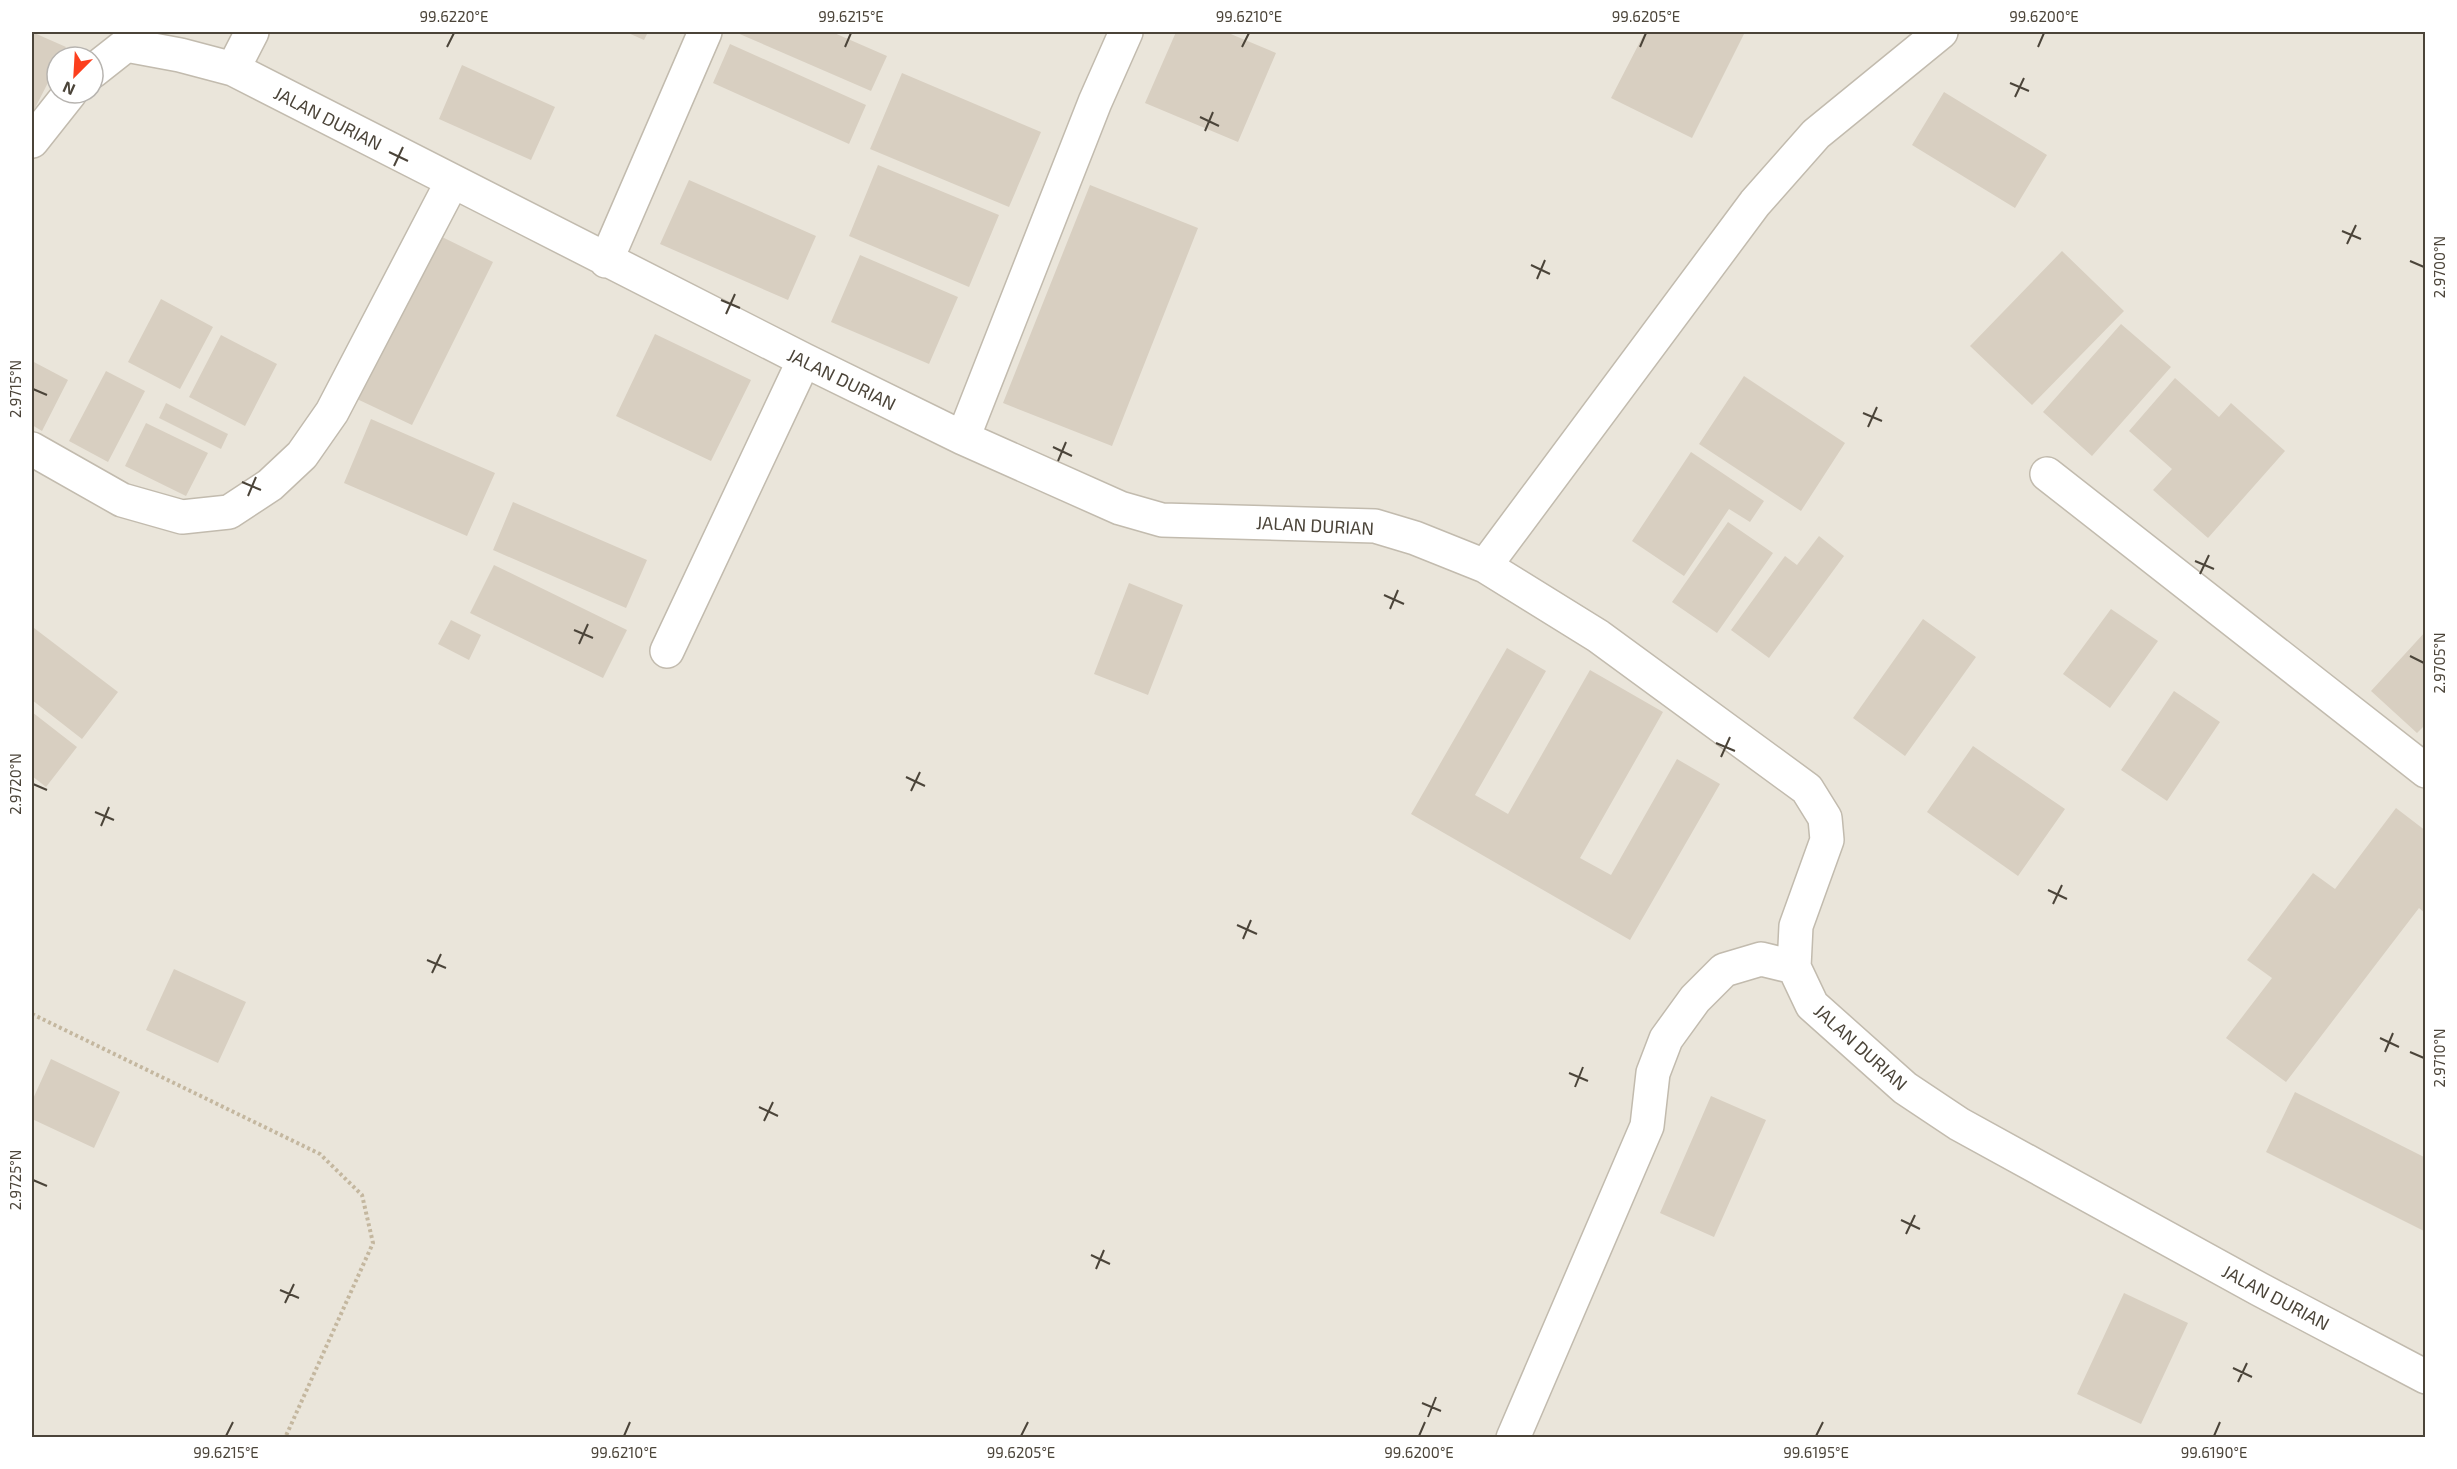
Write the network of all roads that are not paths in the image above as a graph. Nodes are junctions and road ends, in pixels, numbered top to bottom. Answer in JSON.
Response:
{"nodes":[{"id":1,"x":252,"y":32,"type":"edge"},
{"id":2,"x":705,"y":32,"type":"edge"},
{"id":3,"x":1126,"y":32,"type":"edge"},
{"id":4,"x":1941,"y":32,"type":"edge"},
{"id":5,"x":115,"y":38,"type":"edge"},
{"id":6,"x":105,"y":53,"type":"edge"},
{"id":7,"x":233,"y":69,"type":"junction"},
{"id":8,"x":60,"y":105,"type":"edge"},
{"id":9,"x":32,"y":141,"type":"edge"},
{"id":10,"x":452,"y":182,"type":"junction"},
{"id":11,"x":606,"y":261,"type":"junction"},
{"id":12,"x":804,"y":360,"type":"junction"},
{"id":13,"x":963,"y":438,"type":"junction"},
{"id":14,"x":32,"y":449,"type":"edge"},
{"id":15,"x":2048,"y":474,"type":"dead end"},
{"id":16,"x":1485,"y":566,"type":"junction"},
{"id":17,"x":668,"y":651,"type":"dead end"},
{"id":18,"x":2426,"y":771,"type":"edge"},
{"id":19,"x":1794,"y":967,"type":"junction"},
{"id":20,"x":2426,"y":1377,"type":"edge"},
{"id":21,"x":1513,"y":1437,"type":"edge"}],
"edges":[{"from":1,"to":7,"type":"street"},
{"from":2,"to":11,"type":"street"},
{"from":3,"to":13,"type":"street"},
{"from":4,"to":16,"type":"street"},
{"from":5,"to":6,"type":"street","name":"JALAN DURIAN"},
{"from":5,"to":7,"type":"street","name":"JALAN DURIAN"},
{"from":7,"to":10,"type":"street","name":"JALAN DURIAN"},
{"from":8,"to":9,"type":"street"},
{"from":10,"to":11,"type":"street","name":"JALAN DURIAN"},
{"from":10,"to":14,"type":"street"},
{"from":11,"to":12,"type":"street","name":"JALAN DURIAN"},
{"from":12,"to":13,"type":"street","name":"JALAN DURIAN"},
{"from":12,"to":17,"type":"street"},
{"from":13,"to":16,"type":"street","name":"JALAN DURIAN"},
{"from":15,"to":18,"type":"street"},
{"from":16,"to":19,"type":"street","name":"JALAN DURIAN"},
{"from":19,"to":20,"type":"street","name":"JALAN DURIAN"},
{"from":19,"to":21,"type":"street"}]}
